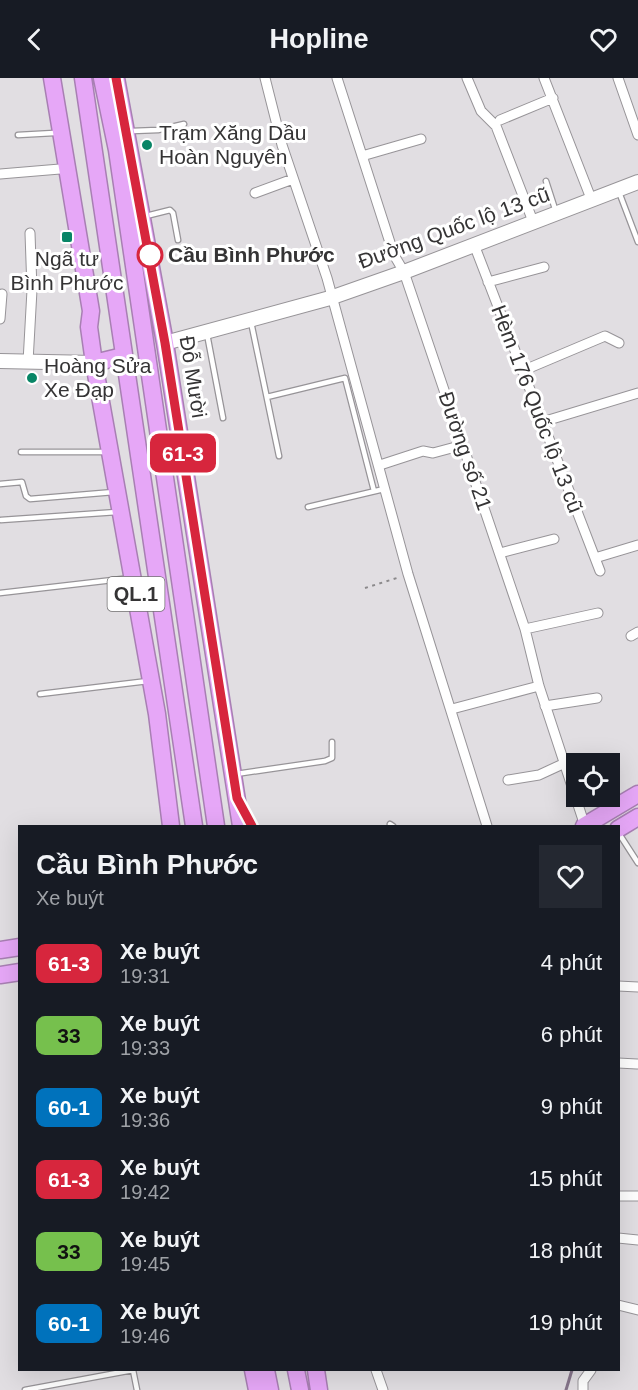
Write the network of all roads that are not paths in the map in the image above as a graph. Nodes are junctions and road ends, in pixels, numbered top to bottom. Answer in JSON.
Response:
{"nodes":[{"id":1,"x":44,"y":78,"type":"edge"},
{"id":2,"x":52,"y":78,"type":"edge"},
{"id":3,"x":83,"y":78,"type":"edge"},
{"id":4,"x":102,"y":78,"type":"edge"},
{"id":5,"x":116,"y":78,"type":"edge"},
{"id":6,"x":125,"y":78,"type":"edge"},
{"id":7,"x":265,"y":78,"type":"edge"},
{"id":8,"x":337,"y":78,"type":"edge"},
{"id":9,"x":467,"y":78,"type":"edge"},
{"id":10,"x":544,"y":78,"type":"edge"},
{"id":11,"x":618,"y":78,"type":"edge"},
{"id":12,"x":553,"y":98,"type":"junction"},
{"id":13,"x":500,"y":120,"type":"dead end"},
{"id":14,"x":184,"y":124,"type":"dead end"},
{"id":15,"x":54,"y":133,"type":"junction"},
{"id":16,"x":18,"y":135,"type":"dead end"},
{"id":17,"x":638,"y":135,"type":"edge"},
{"id":18,"x":421,"y":139,"type":"dead end"},
{"id":19,"x":126,"y":142,"type":"junction"},
{"id":20,"x":362,"y":156,"type":"junction"},
{"id":21,"x":60,"y":169,"type":"junction"},
{"id":22,"x":0,"y":174,"type":"edge"},
{"id":23,"x":293,"y":179,"type":"junction"},
{"id":24,"x":546,"y":181,"type":"dead end"},
{"id":25,"x":638,"y":182,"type":"edge"},
{"id":26,"x":618,"y":190,"type":"junction"},
{"id":27,"x":255,"y":193,"type":"dead end"},
{"id":28,"x":592,"y":201,"type":"junction"},
{"id":29,"x":557,"y":214,"type":"junction"},
{"id":30,"x":143,"y":217,"type":"junction"},
{"id":31,"x":534,"y":224,"type":"junction"},
{"id":32,"x":30,"y":233,"type":"dead end"},
{"id":33,"x":178,"y":240,"type":"dead end"},
{"id":34,"x":638,"y":242,"type":"edge"},
{"id":35,"x":475,"y":247,"type":"junction"},
{"id":36,"x":544,"y":267,"type":"dead end"},
{"id":37,"x":404,"y":272,"type":"junction"},
{"id":38,"x":488,"y":282,"type":"junction"},
{"id":39,"x":2,"y":294,"type":"dead end"},
{"id":40,"x":330,"y":298,"type":"junction"},
{"id":41,"x":0,"y":319,"type":"edge"},
{"id":42,"x":251,"y":320,"type":"junction"},
{"id":43,"x":89,"y":327,"type":"junction"},
{"id":44,"x":206,"y":332,"type":"junction"},
{"id":45,"x":618,"y":343,"type":"dead end"},
{"id":46,"x":155,"y":345,"type":"junction"},
{"id":47,"x":118,"y":357,"type":"junction"},
{"id":48,"x":0,"y":361,"type":"edge"},
{"id":49,"x":28,"y":362,"type":"junction"},
{"id":50,"x":94,"y":363,"type":"junction"},
{"id":51,"x":522,"y":371,"type":"junction"},
{"id":52,"x":638,"y":393,"type":"edge"},
{"id":53,"x":267,"y":397,"type":"junction"},
{"id":54,"x":224,"y":418,"type":"dead end"},
{"id":55,"x":542,"y":422,"type":"junction"},
{"id":56,"x":463,"y":445,"type":"junction"},
{"id":57,"x":21,"y":452,"type":"dead end"},
{"id":58,"x":111,"y":452,"type":"junction"},
{"id":59,"x":279,"y":456,"type":"dead end"},
{"id":60,"x":380,"y":465,"type":"junction"},
{"id":61,"x":0,"y":484,"type":"edge"},
{"id":62,"x":387,"y":489,"type":"junction"},
{"id":63,"x":374,"y":491,"type":"junction"},
{"id":64,"x":117,"y":492,"type":"junction"},
{"id":65,"x":308,"y":507,"type":"dead end"},
{"id":66,"x":120,"y":512,"type":"junction"},
{"id":67,"x":1,"y":520,"type":"edge"},
{"id":68,"x":554,"y":539,"type":"dead end"},
{"id":69,"x":638,"y":544,"type":"edge"},
{"id":70,"x":500,"y":553,"type":"junction"},
{"id":71,"x":595,"y":558,"type":"junction"},
{"id":72,"x":183,"y":561,"type":"junction"},
{"id":73,"x":144,"y":569,"type":"junction"},
{"id":74,"x":600,"y":571,"type":"dead end"},
{"id":75,"x":0,"y":593,"type":"edge"},
{"id":76,"x":598,"y":613,"type":"dead end"},
{"id":77,"x":525,"y":629,"type":"junction"},
{"id":78,"x":151,"y":681,"type":"junction"},
{"id":79,"x":538,"y":686,"type":"junction"},
{"id":80,"x":40,"y":694,"type":"dead end"},
{"id":81,"x":597,"y":698,"type":"dead end"},
{"id":82,"x":545,"y":706,"type":"junction"},
{"id":83,"x":452,"y":709,"type":"junction"},
{"id":84,"x":332,"y":742,"type":"dead end"},
{"id":85,"x":565,"y":763,"type":"junction"},
{"id":86,"x":233,"y":775,"type":"junction"},
{"id":87,"x":508,"y":780,"type":"dead end"},
{"id":88,"x":638,"y":794,"type":"edge"},
{"id":89,"x":237,"y":798,"type":"junction"},
{"id":90,"x":638,"y":817,"type":"edge"},
{"id":91,"x":174,"y":825,"type":"edge"},
{"id":92,"x":174,"y":825,"type":"edge"},
{"id":93,"x":194,"y":825,"type":"edge"},
{"id":94,"x":216,"y":825,"type":"edge"},
{"id":95,"x":225,"y":825,"type":"edge"},
{"id":96,"x":241,"y":825,"type":"edge"},
{"id":97,"x":251,"y":825,"type":"edge"},
{"id":98,"x":487,"y":825,"type":"edge"},
{"id":99,"x":585,"y":825,"type":"edge"},
{"id":100,"x":587,"y":825,"type":"edge"},
{"id":101,"x":620,"y":829,"type":"edge"},
{"id":102,"x":620,"y":833,"type":"edge"},
{"id":103,"x":638,"y":863,"type":"edge"},
{"id":104,"x":18,"y":947,"type":"edge"},
{"id":105,"x":0,"y":950,"type":"edge"},
{"id":106,"x":18,"y":972,"type":"edge"},
{"id":107,"x":0,"y":975,"type":"edge"},
{"id":108,"x":620,"y":986,"type":"edge"},
{"id":109,"x":638,"y":987,"type":"edge"},
{"id":110,"x":620,"y":1063,"type":"edge"},
{"id":111,"x":637,"y":1064,"type":"edge"},
{"id":112,"x":620,"y":1196,"type":"edge"},
{"id":113,"x":638,"y":1196,"type":"edge"},
{"id":114,"x":620,"y":1238,"type":"edge"},
{"id":115,"x":638,"y":1240,"type":"edge"},
{"id":116,"x":620,"y":1306,"type":"edge"},
{"id":117,"x":638,"y":1310,"type":"edge"},
{"id":118,"x":128,"y":1371,"type":"edge"},
{"id":119,"x":133,"y":1371,"type":"edge"},
{"id":120,"x":253,"y":1371,"type":"edge"},
{"id":121,"x":266,"y":1371,"type":"edge"},
{"id":122,"x":274,"y":1371,"type":"edge"},
{"id":123,"x":296,"y":1371,"type":"edge"},
{"id":124,"x":303,"y":1371,"type":"edge"},
{"id":125,"x":316,"y":1371,"type":"edge"},
{"id":126,"x":376,"y":1371,"type":"edge"},
{"id":127,"x":590,"y":1371,"type":"edge"},
{"id":128,"x":25,"y":1390,"type":"edge"},
{"id":129,"x":137,"y":1390,"type":"edge"},
{"id":130,"x":256,"y":1390,"type":"edge"},
{"id":131,"x":270,"y":1390,"type":"edge"},
{"id":132,"x":277,"y":1390,"type":"edge"},
{"id":133,"x":300,"y":1390,"type":"edge"},
{"id":134,"x":306,"y":1390,"type":"edge"},
{"id":135,"x":319,"y":1390,"type":"edge"},
{"id":136,"x":383,"y":1390,"type":"edge"},
{"id":137,"x":583,"y":1390,"type":"edge"}],
"edges":[{"from":1,"to":15,"type":"highway","number":"QL.1"},
{"from":2,"to":43,"type":"highway","number":"QL.1"},
{"from":3,"to":47,"type":"highway","number":"QL.1"},
{"from":4,"to":19,"type":"highway","name":"Đỗ Mười","number":"QL.1"},
{"from":5,"to":19,"type":"highway","name":"Đỗ Mười","number":"QL.1"},
{"from":6,"to":19,"type":"highway","number":"QL.1"},
{"from":7,"to":23,"type":"street"},
{"from":8,"to":20,"type":"street","name":"Đường số 21"},
{"from":9,"to":31,"type":"street"},
{"from":10,"to":12,"type":"street"},
{"from":11,"to":17,"type":"street"},
{"from":12,"to":13,"type":"street"},
{"from":12,"to":28,"type":"street"},
{"from":14,"to":19,"type":"lane"},
{"from":15,"to":16,"type":"lane"},
{"from":15,"to":21,"type":"highway","number":"QL.1"},
{"from":18,"to":20,"type":"street"},
{"from":19,"to":30,"type":"highway","name":"Đỗ Mười","number":"QL.1"},
{"from":19,"to":46,"type":"highway","name":"Đỗ Mười","number":"QL.1"},
{"from":20,"to":37,"type":"street","name":"Đường số 21"},
{"from":21,"to":22,"type":"street"},
{"from":21,"to":43,"type":"highway","number":"QL.1"},
{"from":23,"to":27,"type":"street"},
{"from":23,"to":40,"type":"street"},
{"from":24,"to":29,"type":"lane"},
{"from":25,"to":26,"type":"street","name":"Đường Quốc lộ 13 cũ"},
{"from":26,"to":28,"type":"street","name":"Đường Quốc lộ 13 cũ"},
{"from":26,"to":34,"type":"lane"},
{"from":28,"to":29,"type":"street","name":"Đường Quốc lộ 13 cũ"},
{"from":29,"to":31,"type":"street","name":"Đường Quốc lộ 13 cũ"},
{"from":30,"to":33,"type":"lane"},
{"from":30,"to":46,"type":"highway","name":"Đỗ Mười","number":"QL.1"},
{"from":31,"to":35,"type":"street","name":"Đường Quốc lộ 13 cũ"},
{"from":32,"to":49,"type":"street"},
{"from":35,"to":37,"type":"street","name":"Đường Quốc lộ 13 cũ"},
{"from":35,"to":38,"type":"street","name":"Hèm 176 Quốc lộ 13 cũ"},
{"from":36,"to":38,"type":"street"},
{"from":37,"to":40,"type":"street","name":"Đường Quốc lộ 13 cũ"},
{"from":37,"to":56,"type":"street","name":"Đường số 21"},
{"from":38,"to":51,"type":"street","name":"Hèm 176 Quốc lộ 13 cũ"},
{"from":39,"to":41,"type":"street"},
{"from":40,"to":42,"type":"street","name":"Đường Quốc lộ 13 cũ"},
{"from":40,"to":60,"type":"street"},
{"from":42,"to":44,"type":"street","name":"Đường Quốc lộ 13 cũ"},
{"from":42,"to":53,"type":"lane"},
{"from":43,"to":50,"type":"highway","number":"QL.1"},
{"from":44,"to":46,"type":"street","name":"Đường Quốc lộ 13 cũ"},
{"from":44,"to":54,"type":"lane"},
{"from":45,"to":51,"type":"street"},
{"from":46,"to":72,"type":"highway","name":"Đỗ Mười","number":"QL.1"},
{"from":46,"to":86,"type":"highway","name":"Đỗ Mười","number":"QL.1"},
{"from":47,"to":50,"type":"highway"},
{"from":47,"to":73,"type":"highway","number":"QL.1"},
{"from":48,"to":49,"type":"street"},
{"from":49,"to":50,"type":"street"},
{"from":50,"to":58,"type":"highway","number":"QL.1"},
{"from":51,"to":55,"type":"street","name":"Hèm 176 Quốc lộ 13 cũ"},
{"from":52,"to":55,"type":"street"},
{"from":53,"to":59,"type":"lane"},
{"from":53,"to":63,"type":"lane"},
{"from":55,"to":71,"type":"street","name":"Hèm 176 Quốc lộ 13 cũ"},
{"from":56,"to":60,"type":"street"},
{"from":56,"to":70,"type":"street","name":"Đường số 21"},
{"from":57,"to":58,"type":"lane"},
{"from":58,"to":64,"type":"highway","number":"QL.1"},
{"from":60,"to":62,"type":"street"},
{"from":61,"to":64,"type":"lane"},
{"from":62,"to":63,"type":"lane"},
{"from":62,"to":83,"type":"street"},
{"from":63,"to":65,"type":"lane"},
{"from":64,"to":66,"type":"highway","number":"QL.1"},
{"from":66,"to":67,"type":"lane"},
{"from":66,"to":73,"type":"highway","number":"QL.1"},
{"from":68,"to":70,"type":"street"},
{"from":69,"to":71,"type":"street"},
{"from":70,"to":77,"type":"street","name":"Đường số 21"},
{"from":71,"to":74,"type":"street","name":"Hèm 176 Quốc lộ 13 cũ"},
{"from":72,"to":94,"type":"highway","number":"QL.1"},
{"from":72,"to":95,"type":"highway","number":"QL.1"},
{"from":73,"to":75,"type":"lane"},
{"from":73,"to":78,"type":"highway","number":"QL.1"},
{"from":73,"to":91,"type":"highway","number":"QL.1"},
{"from":73,"to":93,"type":"highway","number":"QL.1"},
{"from":76,"to":77,"type":"street"},
{"from":77,"to":79,"type":"street","name":"Đường số 21"},
{"from":78,"to":80,"type":"lane"},
{"from":78,"to":92,"type":"highway","number":"QL.1"},
{"from":79,"to":82,"type":"street","name":"Đường số 21"},
{"from":79,"to":83,"type":"street"},
{"from":81,"to":82,"type":"street"},
{"from":82,"to":85,"type":"street","name":"Đường số 21"},
{"from":83,"to":98,"type":"street"},
{"from":84,"to":86,"type":"lane"},
{"from":85,"to":87,"type":"street"},
{"from":85,"to":99,"type":"street","name":"Đường số 21"},
{"from":86,"to":89,"type":"highway","name":"Đỗ Mười","number":"QL.1"},
{"from":88,"to":100,"type":"highway"},
{"from":89,"to":96,"type":"highway","name":"Đỗ Mười","number":"QL.1"},
{"from":89,"to":97,"type":"highway"},
{"from":90,"to":101,"type":"highway"},
{"from":102,"to":103,"type":"lane"},
{"from":104,"to":105,"type":"highway"},
{"from":106,"to":107,"type":"highway"},
{"from":108,"to":109,"type":"street"},
{"from":110,"to":111,"type":"street"},
{"from":112,"to":113,"type":"street"},
{"from":114,"to":115,"type":"street"},
{"from":116,"to":117,"type":"street"},
{"from":118,"to":128,"type":"lane"},
{"from":119,"to":129,"type":"lane"},
{"from":120,"to":130,"type":"highway"},
{"from":121,"to":131,"type":"highway"},
{"from":122,"to":132,"type":"highway"},
{"from":123,"to":133,"type":"highway"},
{"from":124,"to":134,"type":"highway"},
{"from":125,"to":135,"type":"highway"},
{"from":126,"to":136,"type":"street"},
{"from":127,"to":137,"type":"street"}]}
